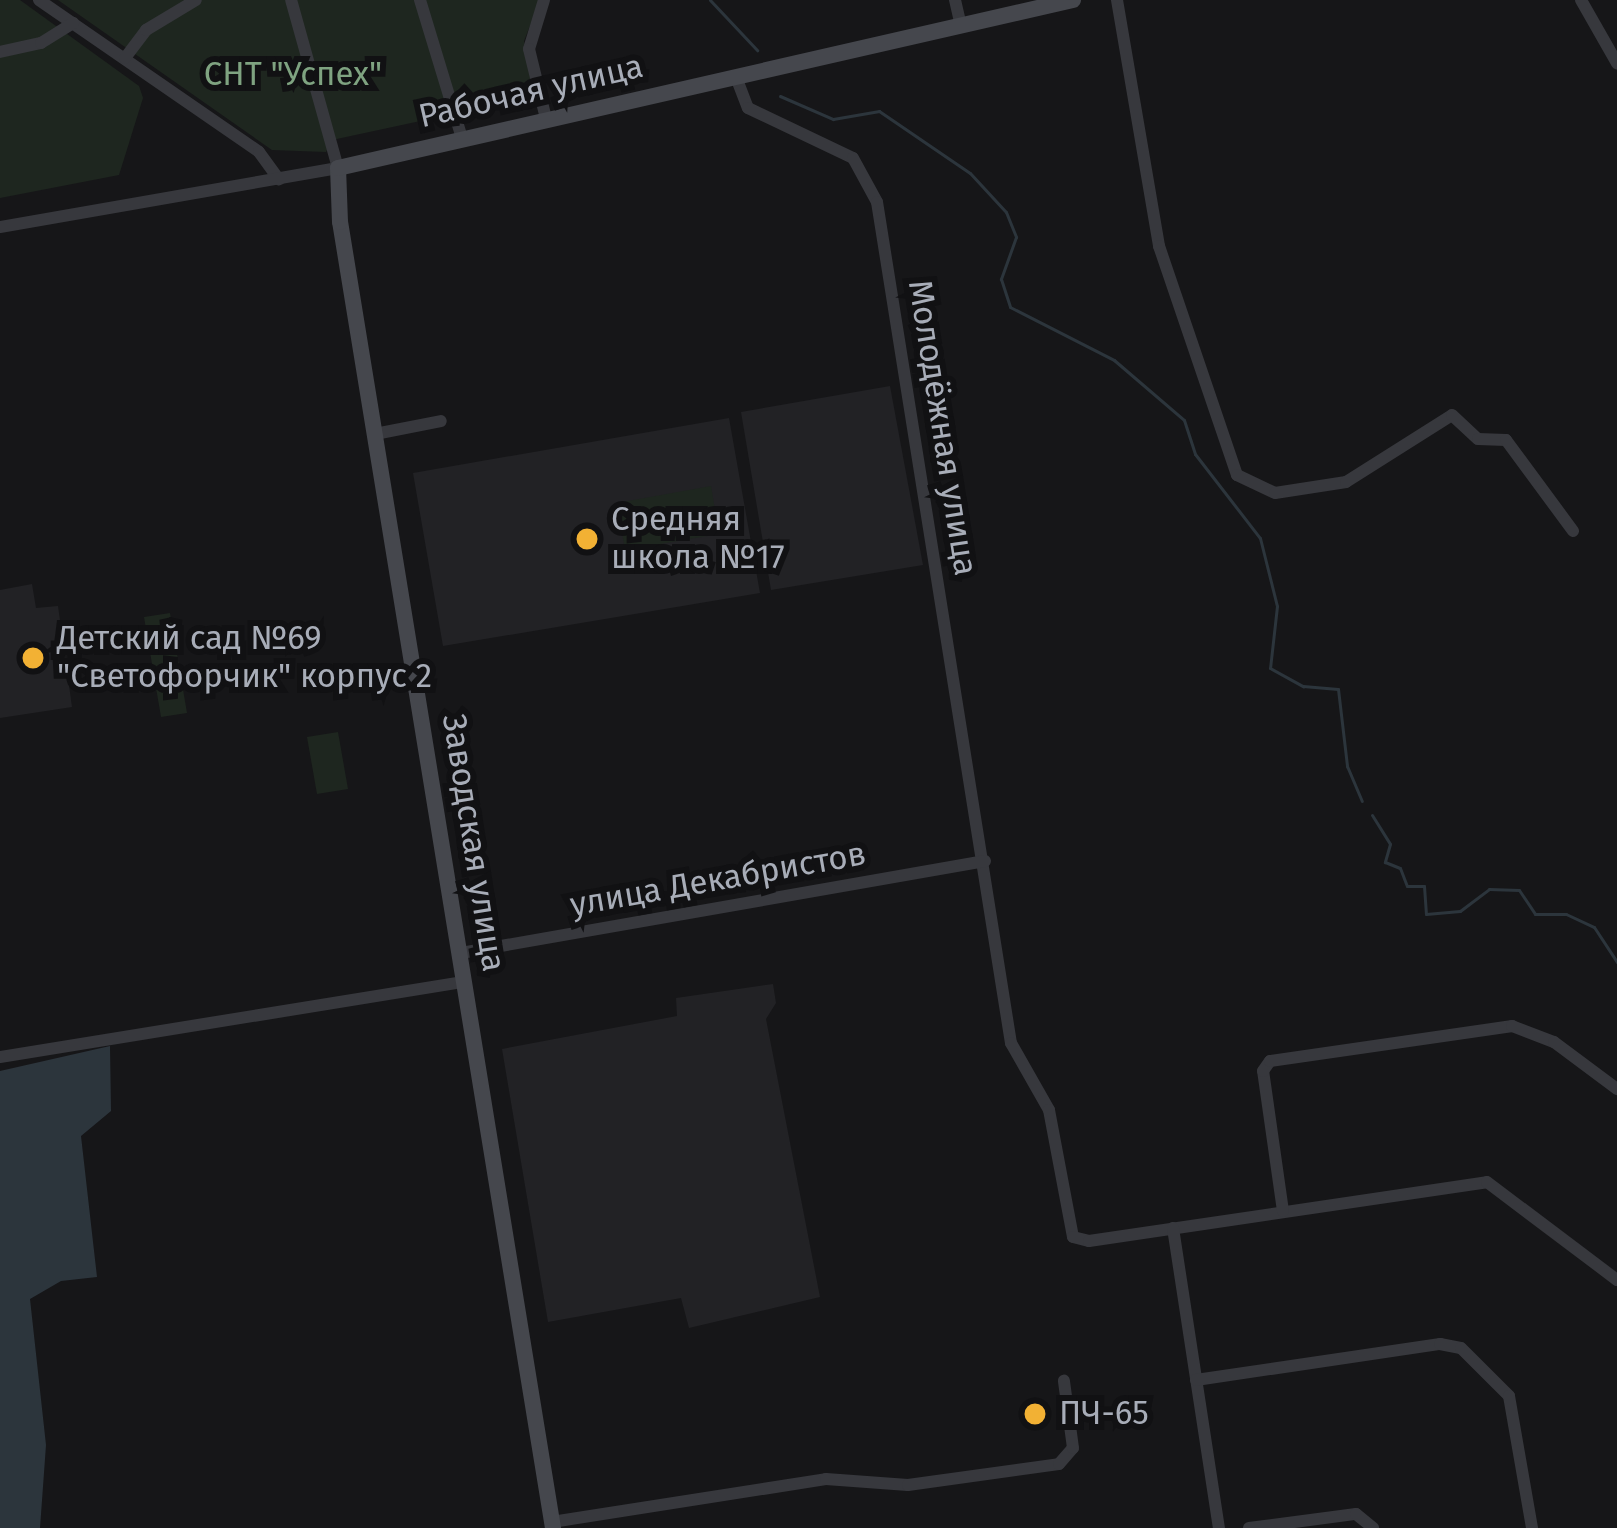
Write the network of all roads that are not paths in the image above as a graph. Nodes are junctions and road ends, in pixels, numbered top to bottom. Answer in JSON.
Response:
{"nodes":[{"id":1,"x":39,"y":0,"type":"edge"},
{"id":2,"x":196,"y":0,"type":"edge"},
{"id":3,"x":291,"y":0,"type":"edge"},
{"id":4,"x":420,"y":0,"type":"edge"},
{"id":5,"x":544,"y":0,"type":"edge"},
{"id":6,"x":955,"y":0,"type":"edge"},
{"id":7,"x":1073,"y":0,"type":"edge"},
{"id":8,"x":1117,"y":0,"type":"edge"},
{"id":9,"x":1581,"y":0,"type":"edge"},
{"id":10,"x":73,"y":22,"type":"junction"},
{"id":11,"x":961,"y":26,"type":"junction"},
{"id":12,"x":0,"y":52,"type":"edge"},
{"id":13,"x":124,"y":58,"type":"junction"},
{"id":14,"x":1617,"y":63,"type":"edge"},
{"id":15,"x":736,"y":76,"type":"junction"},
{"id":16,"x":546,"y":119,"type":"junction"},
{"id":17,"x":462,"y":138,"type":"junction"},
{"id":18,"x":338,"y":168,"type":"junction"},
{"id":19,"x":279,"y":180,"type":"junction"},
{"id":20,"x":0,"y":226,"type":"edge"},
{"id":21,"x":441,"y":421,"type":"dead end"},
{"id":22,"x":375,"y":434,"type":"junction"},
{"id":23,"x":1573,"y":531,"type":"dead end"},
{"id":24,"x":985,"y":861,"type":"junction"},
{"id":25,"x":460,"y":953,"type":"junction"},
{"id":26,"x":465,"y":982,"type":"junction"},
{"id":27,"x":0,"y":1057,"type":"edge"},
{"id":28,"x":1617,"y":1089,"type":"edge"},
{"id":29,"x":1283,"y":1211,"type":"junction"},
{"id":30,"x":1173,"y":1228,"type":"junction"},
{"id":31,"x":1617,"y":1280,"type":"edge"},
{"id":32,"x":1196,"y":1380,"type":"junction"},
{"id":33,"x":1064,"y":1381,"type":"dead end"},
{"id":34,"x":553,"y":1525,"type":"edge"},
{"id":35,"x":1219,"y":1528,"type":"edge"},
{"id":36,"x":1250,"y":1528,"type":"edge"},
{"id":37,"x":1373,"y":1528,"type":"edge"},
{"id":38,"x":1532,"y":1528,"type":"edge"}],
"edges":[{"from":1,"to":10,"type":"street"},
{"from":2,"to":13,"type":"street"},
{"from":3,"to":18,"type":"street"},
{"from":4,"to":17,"type":"street"},
{"from":5,"to":16,"type":"street"},
{"from":6,"to":11,"type":"street"},
{"from":7,"to":11,"type":"street","name":"Рабочая улица"},
{"from":8,"to":23,"type":"street"},
{"from":9,"to":14,"type":"street"},
{"from":10,"to":12,"type":"street"},
{"from":10,"to":13,"type":"street"},
{"from":11,"to":15,"type":"street","name":"Рабочая улица"},
{"from":13,"to":19,"type":"street"},
{"from":15,"to":16,"type":"street","name":"Рабочая улица"},
{"from":15,"to":24,"type":"street","name":"Молодёжная улица"},
{"from":16,"to":17,"type":"street","name":"Рабочая улица"},
{"from":17,"to":18,"type":"street","name":"Рабочая улица"},
{"from":18,"to":19,"type":"street","name":"Рабочая улица"},
{"from":18,"to":22,"type":"street","name":"Заводская улица"},
{"from":19,"to":20,"type":"street","name":"Рабочая улица"},
{"from":21,"to":22,"type":"street"},
{"from":22,"to":25,"type":"street","name":"Заводская улица"},
{"from":24,"to":25,"type":"street","name":"улица Декабристов"},
{"from":24,"to":30,"type":"street","name":"Молодёжная улица"},
{"from":25,"to":26,"type":"street","name":"Заводская улица"},
{"from":26,"to":27,"type":"street"},
{"from":26,"to":34,"type":"street","name":"Заводская улица"},
{"from":28,"to":29,"type":"street"},
{"from":29,"to":30,"type":"street"},
{"from":29,"to":31,"type":"street"},
{"from":30,"to":32,"type":"street"},
{"from":32,"to":35,"type":"street"},
{"from":32,"to":38,"type":"street"},
{"from":33,"to":34,"type":"street"},
{"from":36,"to":37,"type":"street"}]}
